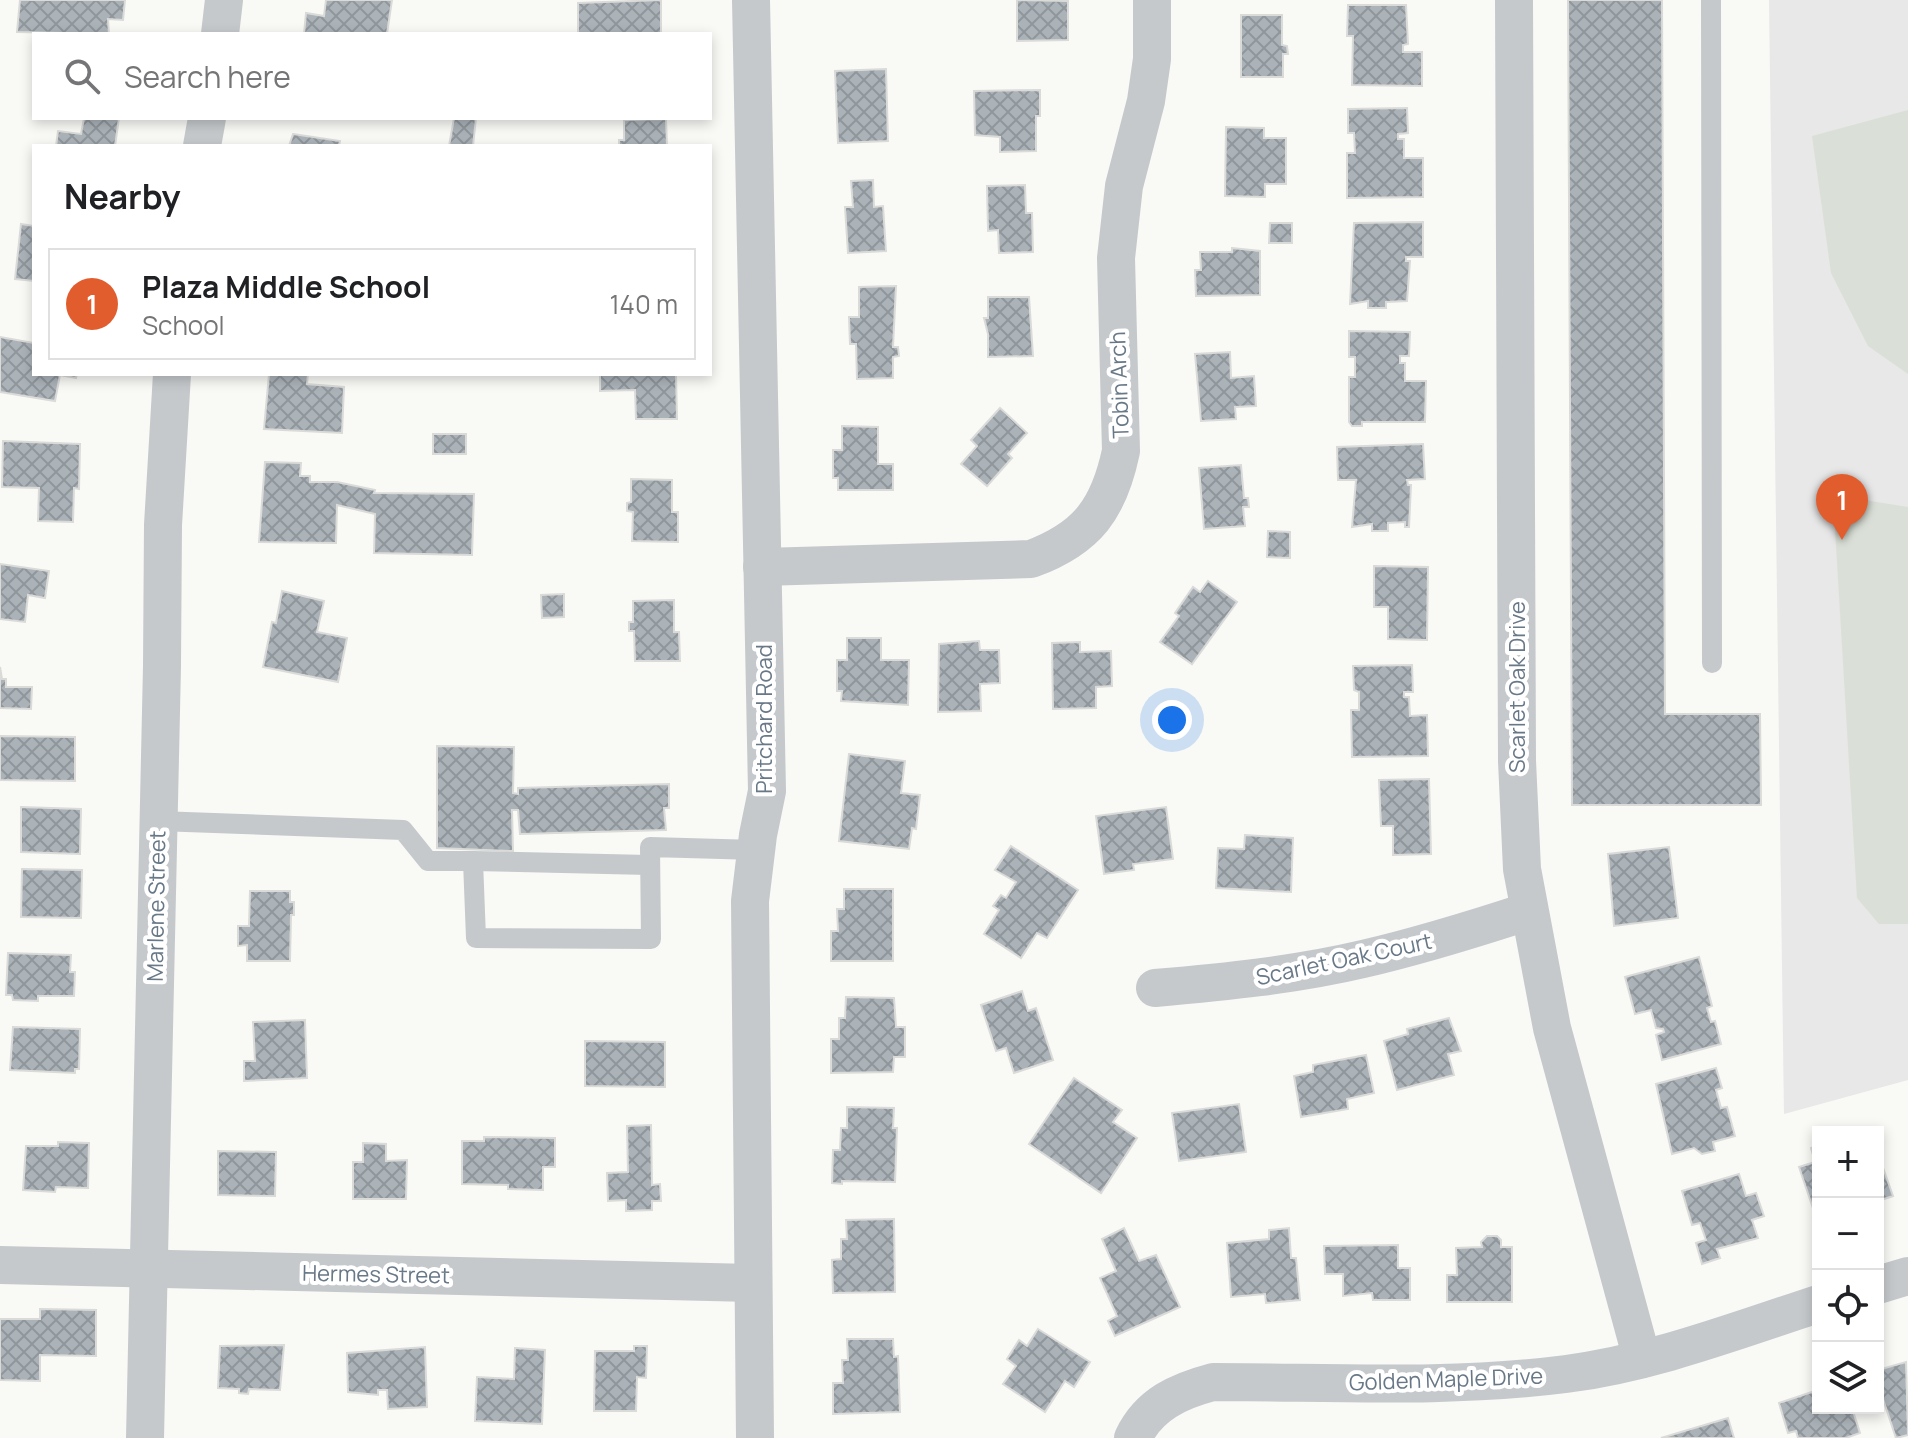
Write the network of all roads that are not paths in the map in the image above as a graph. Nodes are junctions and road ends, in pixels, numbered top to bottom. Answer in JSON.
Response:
{"nodes":[{"id":1,"x":224,"y":0,"type":"edge"},
{"id":2,"x":751,"y":0,"type":"edge"},
{"id":3,"x":1152,"y":0,"type":"edge"},
{"id":4,"x":1514,"y":0,"type":"edge"},
{"id":5,"x":1711,"y":0,"type":"edge"},
{"id":6,"x":220,"y":32,"type":"edge"},
{"id":7,"x":207,"y":120,"type":"edge"},
{"id":8,"x":202,"y":144,"type":"edge"},
{"id":9,"x":172,"y":376,"type":"edge"},
{"id":10,"x":762,"y":567,"type":"junction"},
{"id":11,"x":1712,"y":663,"type":"dead end"},
{"id":12,"x":158,"y":821,"type":"junction"},
{"id":13,"x":757,"y":850,"type":"junction"},
{"id":14,"x":473,"y":861,"type":"junction"},
{"id":15,"x":649,"y":865,"type":"junction"},
{"id":16,"x":1529,"y":911,"type":"junction"},
{"id":17,"x":1155,"y":988,"type":"dead end"},
{"id":18,"x":0,"y":1265,"type":"edge"},
{"id":19,"x":148,"y":1269,"type":"junction"},
{"id":20,"x":1908,"y":1276,"type":"edge"},
{"id":21,"x":752,"y":1283,"type":"junction"},
{"id":22,"x":1884,"y":1283,"type":"edge"},
{"id":23,"x":1812,"y":1306,"type":"edge"},
{"id":24,"x":1642,"y":1359,"type":"junction"},
{"id":25,"x":145,"y":1438,"type":"edge"},
{"id":26,"x":755,"y":1438,"type":"edge"},
{"id":27,"x":1133,"y":1438,"type":"edge"}],
"edges":[{"from":1,"to":6,"type":"street"},
{"from":2,"to":10,"type":"street","name":"Pritchard Road"},
{"from":3,"to":10,"type":"street","name":"Tobin Arch"},
{"from":4,"to":16,"type":"street","name":"Scarlet Oak Drive"},
{"from":5,"to":11,"type":"lane"},
{"from":7,"to":8,"type":"street"},
{"from":9,"to":12,"type":"street","name":"Marlene Street"},
{"from":10,"to":13,"type":"street","name":"Pritchard Road"},
{"from":12,"to":14,"type":"lane"},
{"from":12,"to":19,"type":"street","name":"Marlene Street"},
{"from":13,"to":15,"type":"lane"},
{"from":13,"to":21,"type":"street","name":"Pritchard Road"},
{"from":14,"to":15,"type":"lane"},
{"from":14,"to":15,"type":"lane"},
{"from":16,"to":17,"type":"street","name":"Scarlet Oak Court"},
{"from":16,"to":24,"type":"street","name":"Scarlet Oak Drive"},
{"from":18,"to":19,"type":"street","name":"Hermes Street"},
{"from":19,"to":21,"type":"street","name":"Hermes Street"},
{"from":19,"to":25,"type":"street","name":"Marlene Street"},
{"from":20,"to":22,"type":"street"},
{"from":21,"to":26,"type":"street","name":"Pritchard Road"},
{"from":23,"to":24,"type":"street","name":"Golden Maple Drive"},
{"from":24,"to":27,"type":"street","name":"Golden Maple Drive"}]}
